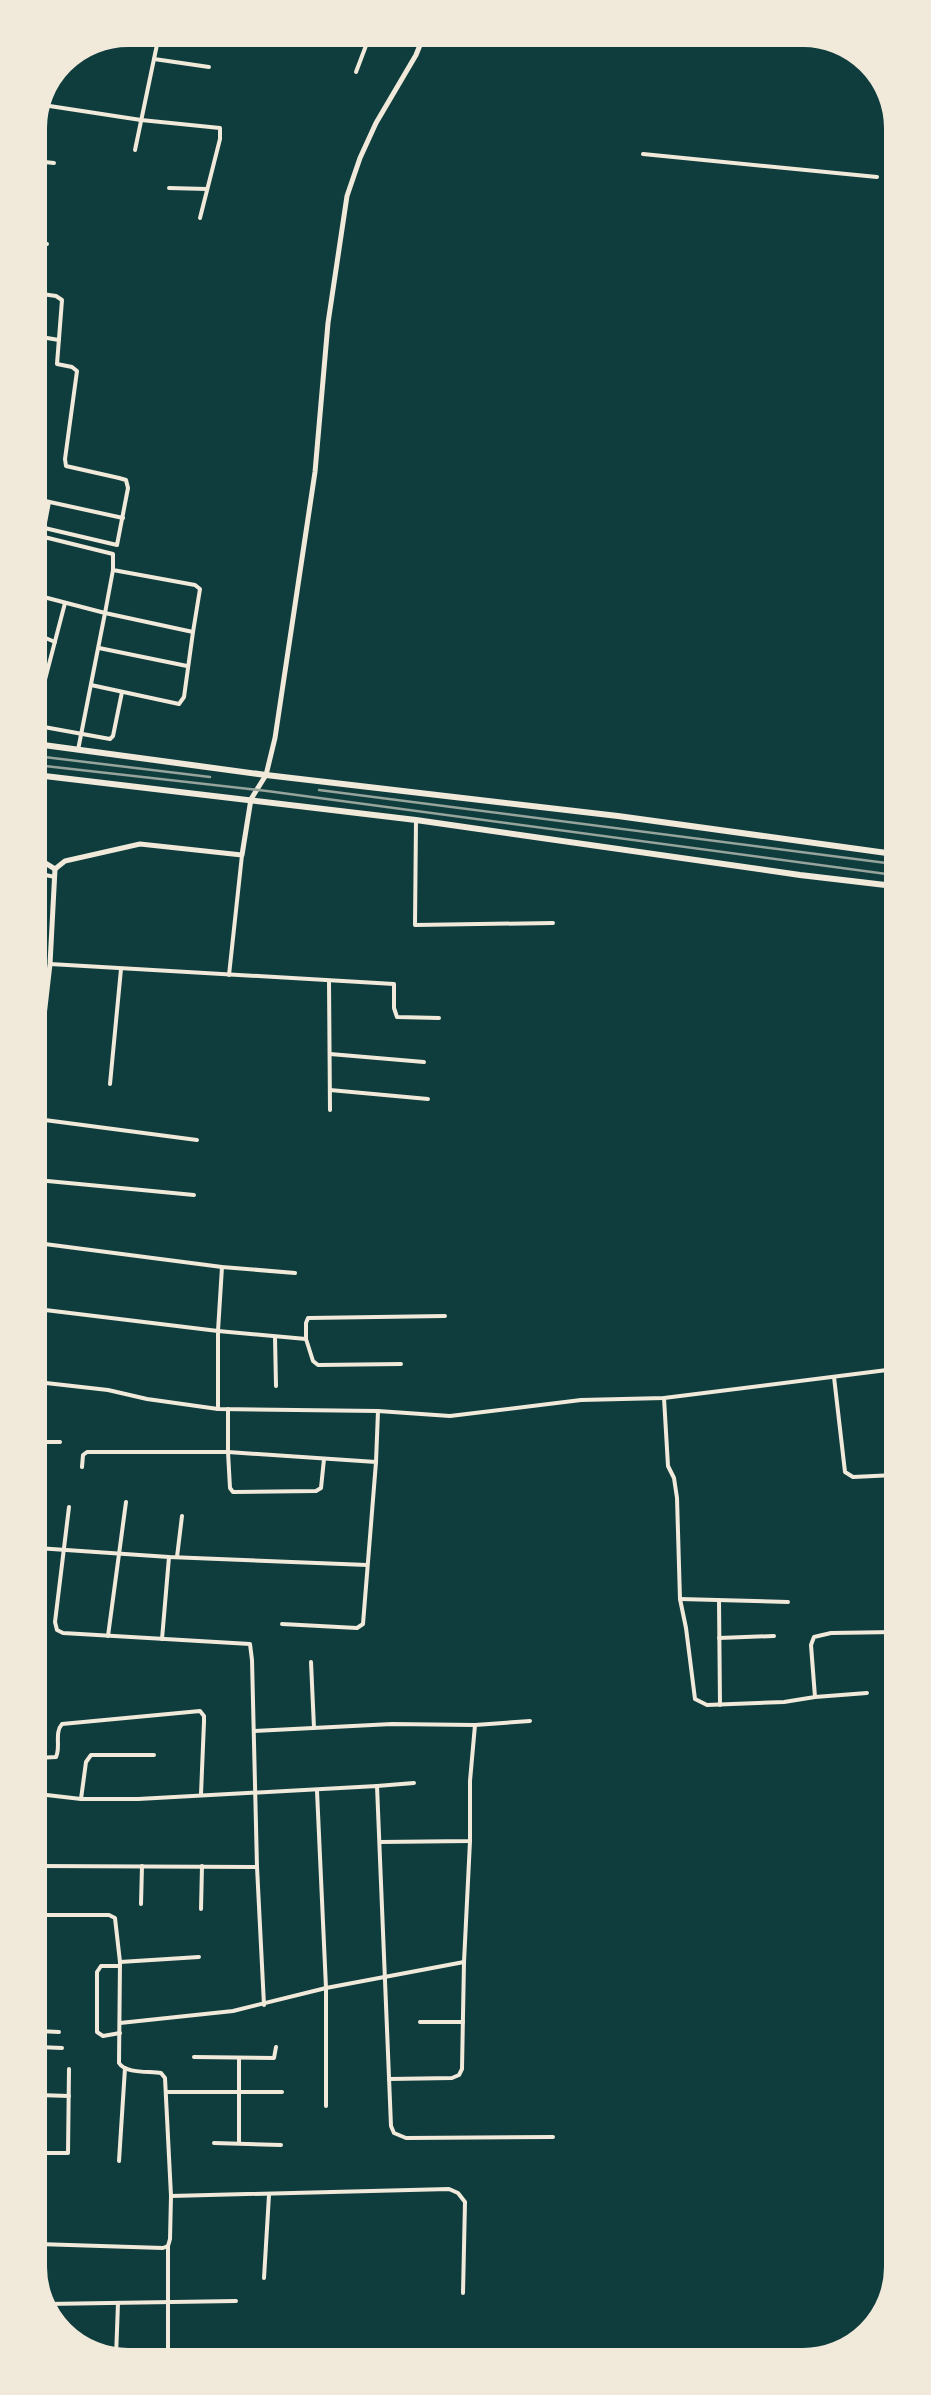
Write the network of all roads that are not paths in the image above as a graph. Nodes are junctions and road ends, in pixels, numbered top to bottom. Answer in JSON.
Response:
{"nodes":[{"id":1,"x":157,"y":44,"type":"edge"},
{"id":2,"x":367,"y":44,"type":"edge"},
{"id":3,"x":420,"y":44,"type":"edge"},
{"id":4,"x":154,"y":59,"type":"junction"},
{"id":5,"x":209,"y":67,"type":"dead end"},
{"id":6,"x":356,"y":72,"type":"dead end"},
{"id":7,"x":47,"y":106,"type":"edge"},
{"id":8,"x":141,"y":120,"type":"junction"},
{"id":9,"x":135,"y":150,"type":"dead end"},
{"id":10,"x":643,"y":154,"type":"dead end"},
{"id":11,"x":44,"y":162,"type":"edge"},
{"id":12,"x":54,"y":163,"type":"dead end"},
{"id":13,"x":877,"y":177,"type":"dead end"},
{"id":14,"x":170,"y":188,"type":"dead end"},
{"id":15,"x":208,"y":189,"type":"junction"},
{"id":16,"x":200,"y":218,"type":"dead end"},
{"id":17,"x":44,"y":244,"type":"edge"},
{"id":18,"x":47,"y":244,"type":"dead end"},
{"id":19,"x":44,"y":294,"type":"edge"},
{"id":20,"x":44,"y":337,"type":"edge"},
{"id":21,"x":59,"y":340,"type":"junction"},
{"id":22,"x":44,"y":501,"type":"edge"},
{"id":23,"x":49,"y":502,"type":"junction"},
{"id":24,"x":123,"y":518,"type":"junction"},
{"id":25,"x":44,"y":528,"type":"joint"},
{"id":26,"x":44,"y":537,"type":"edge"},
{"id":27,"x":113,"y":570,"type":"junction"},
{"id":28,"x":44,"y":597,"type":"edge"},
{"id":29,"x":65,"y":603,"type":"junction"},
{"id":30,"x":105,"y":613,"type":"junction"},
{"id":31,"x":194,"y":632,"type":"junction"},
{"id":32,"x":44,"y":637,"type":"edge"},
{"id":33,"x":55,"y":642,"type":"junction"},
{"id":34,"x":99,"y":648,"type":"junction"},
{"id":35,"x":187,"y":666,"type":"junction"},
{"id":36,"x":44,"y":684,"type":"edge"},
{"id":37,"x":91,"y":685,"type":"junction"},
{"id":38,"x":122,"y":692,"type":"junction"},
{"id":39,"x":44,"y":727,"type":"edge"},
{"id":40,"x":82,"y":734,"type":"junction"},
{"id":41,"x":44,"y":745,"type":"edge"},
{"id":42,"x":78,"y":750,"type":"junction"},
{"id":43,"x":266,"y":775,"type":"junction"},
{"id":44,"x":44,"y":776,"type":"edge"},
{"id":45,"x":251,"y":799,"type":"junction"},
{"id":46,"x":416,"y":820,"type":"junction"},
{"id":47,"x":887,"y":853,"type":"edge"},
{"id":48,"x":242,"y":855,"type":"junction"},
{"id":49,"x":44,"y":862,"type":"edge"},
{"id":50,"x":55,"y":869,"type":"junction"},
{"id":51,"x":44,"y":875,"type":"edge"},
{"id":52,"x":55,"y":877,"type":"junction"},
{"id":53,"x":887,"y":885,"type":"edge"},
{"id":54,"x":553,"y":923,"type":"dead end"},
{"id":55,"x":50,"y":964,"type":"junction"},
{"id":56,"x":121,"y":968,"type":"junction"},
{"id":57,"x":229,"y":976,"type":"junction"},
{"id":58,"x":329,"y":981,"type":"junction"},
{"id":59,"x":44,"y":996,"type":"edge"},
{"id":60,"x":439,"y":1018,"type":"dead end"},
{"id":61,"x":330,"y":1054,"type":"junction"},
{"id":62,"x":424,"y":1062,"type":"dead end"},
{"id":63,"x":110,"y":1084,"type":"dead end"},
{"id":64,"x":330,"y":1090,"type":"junction"},
{"id":65,"x":428,"y":1099,"type":"dead end"},
{"id":66,"x":330,"y":1110,"type":"dead end"},
{"id":67,"x":44,"y":1120,"type":"edge"},
{"id":68,"x":198,"y":1140,"type":"dead end"},
{"id":69,"x":44,"y":1181,"type":"edge"},
{"id":70,"x":194,"y":1195,"type":"dead end"},
{"id":71,"x":44,"y":1244,"type":"edge"},
{"id":72,"x":222,"y":1267,"type":"junction"},
{"id":73,"x":295,"y":1273,"type":"dead end"},
{"id":74,"x":44,"y":1310,"type":"edge"},
{"id":75,"x":445,"y":1316,"type":"dead end"},
{"id":76,"x":218,"y":1331,"type":"junction"},
{"id":77,"x":275,"y":1337,"type":"junction"},
{"id":78,"x":306,"y":1339,"type":"junction"},
{"id":79,"x":401,"y":1364,"type":"dead end"},
{"id":80,"x":887,"y":1370,"type":"edge"},
{"id":81,"x":834,"y":1377,"type":"junction"},
{"id":82,"x":44,"y":1383,"type":"edge"},
{"id":83,"x":276,"y":1386,"type":"dead end"},
{"id":84,"x":664,"y":1398,"type":"junction"},
{"id":85,"x":218,"y":1408,"type":"junction"},
{"id":86,"x":228,"y":1409,"type":"junction"},
{"id":87,"x":378,"y":1411,"type":"junction"},
{"id":88,"x":44,"y":1442,"type":"edge"},
{"id":89,"x":60,"y":1442,"type":"dead end"},
{"id":90,"x":228,"y":1452,"type":"junction"},
{"id":91,"x":324,"y":1459,"type":"junction"},
{"id":92,"x":376,"y":1462,"type":"junction"},
{"id":93,"x":82,"y":1467,"type":"dead end"},
{"id":94,"x":887,"y":1475,"type":"edge"},
{"id":95,"x":126,"y":1502,"type":"dead end"},
{"id":96,"x":69,"y":1508,"type":"dead end"},
{"id":97,"x":182,"y":1516,"type":"dead end"},
{"id":98,"x":44,"y":1549,"type":"edge"},
{"id":99,"x":63,"y":1550,"type":"junction"},
{"id":100,"x":119,"y":1554,"type":"junction"},
{"id":101,"x":170,"y":1557,"type":"junction"},
{"id":102,"x":177,"y":1557,"type":"junction"},
{"id":103,"x":367,"y":1565,"type":"junction"},
{"id":104,"x":680,"y":1599,"type":"junction"},
{"id":105,"x":719,"y":1600,"type":"junction"},
{"id":106,"x":788,"y":1602,"type":"dead end"},
{"id":107,"x":282,"y":1624,"type":"dead end"},
{"id":108,"x":887,"y":1632,"type":"edge"},
{"id":109,"x":108,"y":1636,"type":"junction"},
{"id":110,"x":774,"y":1636,"type":"dead end"},
{"id":111,"x":720,"y":1638,"type":"junction"},
{"id":112,"x":162,"y":1639,"type":"junction"},
{"id":113,"x":311,"y":1662,"type":"dead end"},
{"id":114,"x":867,"y":1693,"type":"dead end"},
{"id":115,"x":815,"y":1697,"type":"junction"},
{"id":116,"x":720,"y":1705,"type":"junction"},
{"id":117,"x":530,"y":1721,"type":"dead end"},
{"id":118,"x":475,"y":1725,"type":"junction"},
{"id":119,"x":314,"y":1728,"type":"junction"},
{"id":120,"x":254,"y":1731,"type":"junction"},
{"id":121,"x":154,"y":1756,"type":"dead end"},
{"id":122,"x":44,"y":1758,"type":"edge"},
{"id":123,"x":414,"y":1784,"type":"dead end"},
{"id":124,"x":377,"y":1786,"type":"junction"},
{"id":125,"x":317,"y":1791,"type":"junction"},
{"id":126,"x":201,"y":1794,"type":"junction"},
{"id":127,"x":257,"y":1794,"type":"junction"},
{"id":128,"x":44,"y":1795,"type":"edge"},
{"id":129,"x":81,"y":1799,"type":"junction"},
{"id":130,"x":470,"y":1841,"type":"junction"},
{"id":131,"x":380,"y":1842,"type":"junction"},
{"id":132,"x":44,"y":1866,"type":"edge"},
{"id":133,"x":142,"y":1866,"type":"junction"},
{"id":134,"x":202,"y":1866,"type":"junction"},
{"id":135,"x":257,"y":1866,"type":"junction"},
{"id":136,"x":141,"y":1904,"type":"dead end"},
{"id":137,"x":201,"y":1909,"type":"dead end"},
{"id":138,"x":44,"y":1915,"type":"edge"},
{"id":139,"x":199,"y":1957,"type":"dead end"},
{"id":140,"x":464,"y":1962,"type":"junction"},
{"id":141,"x":120,"y":1964,"type":"junction"},
{"id":142,"x":384,"y":1977,"type":"junction"},
{"id":143,"x":326,"y":1988,"type":"junction"},
{"id":144,"x":264,"y":2005,"type":"junction"},
{"id":145,"x":420,"y":2022,"type":"dead end"},
{"id":146,"x":463,"y":2022,"type":"junction"},
{"id":147,"x":120,"y":2023,"type":"junction"},
{"id":148,"x":44,"y":2032,"type":"edge"},
{"id":149,"x":59,"y":2032,"type":"dead end"},
{"id":150,"x":120,"y":2033,"type":"junction"},
{"id":151,"x":44,"y":2047,"type":"edge"},
{"id":152,"x":276,"y":2047,"type":"dead end"},
{"id":153,"x":62,"y":2048,"type":"dead end"},
{"id":154,"x":194,"y":2057,"type":"dead end"},
{"id":155,"x":239,"y":2059,"type":"junction"},
{"id":156,"x":125,"y":2068,"type":"junction"},
{"id":157,"x":69,"y":2069,"type":"dead end"},
{"id":158,"x":389,"y":2079,"type":"junction"},
{"id":159,"x":168,"y":2092,"type":"junction"},
{"id":160,"x":239,"y":2092,"type":"junction"},
{"id":161,"x":282,"y":2092,"type":"dead end"},
{"id":162,"x":44,"y":2096,"type":"edge"},
{"id":163,"x":69,"y":2096,"type":"junction"},
{"id":164,"x":326,"y":2106,"type":"dead end"},
{"id":165,"x":553,"y":2137,"type":"dead end"},
{"id":166,"x":214,"y":2143,"type":"dead end"},
{"id":167,"x":240,"y":2143,"type":"junction"},
{"id":168,"x":281,"y":2145,"type":"dead end"},
{"id":169,"x":44,"y":2153,"type":"edge"},
{"id":170,"x":119,"y":2161,"type":"dead end"},
{"id":171,"x":269,"y":2195,"type":"junction"},
{"id":172,"x":171,"y":2196,"type":"junction"},
{"id":173,"x":44,"y":2244,"type":"edge"},
{"id":174,"x":168,"y":2246,"type":"junction"},
{"id":175,"x":264,"y":2278,"type":"dead end"},
{"id":176,"x":463,"y":2293,"type":"dead end"},
{"id":177,"x":236,"y":2300,"type":"dead end"},
{"id":178,"x":168,"y":2302,"type":"junction"},
{"id":179,"x":118,"y":2303,"type":"junction"},
{"id":180,"x":52,"y":2304,"type":"edge"},
{"id":181,"x":116,"y":2350,"type":"edge"},
{"id":182,"x":168,"y":2351,"type":"edge"}],
"edges":[{"from":1,"to":4,"type":"street"},
{"from":2,"to":6,"type":"street"},
{"from":3,"to":43,"type":"street"},
{"from":4,"to":5,"type":"street"},
{"from":4,"to":8,"type":"street"},
{"from":7,"to":8,"type":"street"},
{"from":8,"to":9,"type":"street"},
{"from":8,"to":15,"type":"street"},
{"from":10,"to":13,"type":"street"},
{"from":11,"to":12,"type":"street"},
{"from":14,"to":15,"type":"street"},
{"from":15,"to":16,"type":"street"},
{"from":17,"to":18,"type":"street"},
{"from":19,"to":21,"type":"street"},
{"from":20,"to":21,"type":"street"},
{"from":21,"to":24,"type":"street"},
{"from":22,"to":23,"type":"street"},
{"from":23,"to":24,"type":"street"},
{"from":23,"to":25,"type":"street"},
{"from":24,"to":25,"type":"street"},
{"from":26,"to":27,"type":"street"},
{"from":27,"to":30,"type":"street"},
{"from":27,"to":31,"type":"street"},
{"from":28,"to":29,"type":"street"},
{"from":29,"to":30,"type":"street"},
{"from":29,"to":33,"type":"street"},
{"from":30,"to":31,"type":"street"},
{"from":30,"to":34,"type":"street"},
{"from":31,"to":35,"type":"street"},
{"from":32,"to":33,"type":"street"},
{"from":33,"to":36,"type":"street"},
{"from":34,"to":35,"type":"street"},
{"from":34,"to":37,"type":"street"},
{"from":35,"to":38,"type":"street"},
{"from":37,"to":38,"type":"street"},
{"from":37,"to":40,"type":"street"},
{"from":38,"to":40,"type":"street"},
{"from":39,"to":40,"type":"street"},
{"from":40,"to":42,"type":"street"},
{"from":41,"to":42,"type":"main road"},
{"from":42,"to":43,"type":"main road"},
{"from":43,"to":45,"type":"street"},
{"from":43,"to":47,"type":"main road"},
{"from":44,"to":45,"type":"main road"},
{"from":45,"to":46,"type":"main road"},
{"from":45,"to":48,"type":"street"},
{"from":46,"to":53,"type":"main road"},
{"from":46,"to":54,"type":"street"},
{"from":48,"to":50,"type":"street"},
{"from":48,"to":57,"type":"street"},
{"from":49,"to":50,"type":"street"},
{"from":50,"to":52,"type":"street"},
{"from":51,"to":52,"type":"street"},
{"from":52,"to":55,"type":"street"},
{"from":55,"to":56,"type":"street"},
{"from":55,"to":59,"type":"street"},
{"from":56,"to":57,"type":"street"},
{"from":56,"to":63,"type":"street"},
{"from":57,"to":58,"type":"street"},
{"from":58,"to":60,"type":"street"},
{"from":58,"to":61,"type":"street"},
{"from":61,"to":62,"type":"street"},
{"from":61,"to":64,"type":"street"},
{"from":64,"to":65,"type":"street"},
{"from":64,"to":66,"type":"street"},
{"from":67,"to":68,"type":"street"},
{"from":69,"to":70,"type":"street"},
{"from":71,"to":72,"type":"street"},
{"from":72,"to":73,"type":"street"},
{"from":72,"to":76,"type":"street"},
{"from":74,"to":76,"type":"street"},
{"from":75,"to":78,"type":"street"},
{"from":76,"to":77,"type":"street"},
{"from":76,"to":85,"type":"street"},
{"from":77,"to":78,"type":"street"},
{"from":77,"to":83,"type":"street"},
{"from":78,"to":79,"type":"street"},
{"from":80,"to":81,"type":"street"},
{"from":81,"to":84,"type":"street"},
{"from":81,"to":94,"type":"street"},
{"from":82,"to":85,"type":"street"},
{"from":84,"to":87,"type":"street"},
{"from":84,"to":104,"type":"street"},
{"from":85,"to":86,"type":"street"},
{"from":86,"to":87,"type":"street"},
{"from":86,"to":90,"type":"street"},
{"from":87,"to":92,"type":"street"},
{"from":88,"to":89,"type":"street"},
{"from":90,"to":91,"type":"street"},
{"from":90,"to":91,"type":"street"},
{"from":90,"to":93,"type":"street"},
{"from":91,"to":92,"type":"street"},
{"from":92,"to":103,"type":"street"},
{"from":95,"to":100,"type":"street"},
{"from":96,"to":99,"type":"street"},
{"from":97,"to":102,"type":"street"},
{"from":98,"to":99,"type":"street"},
{"from":99,"to":100,"type":"street"},
{"from":99,"to":109,"type":"street"},
{"from":100,"to":101,"type":"street"},
{"from":100,"to":109,"type":"street"},
{"from":101,"to":102,"type":"street"},
{"from":101,"to":112,"type":"street"},
{"from":102,"to":103,"type":"street"},
{"from":103,"to":107,"type":"street"},
{"from":104,"to":105,"type":"street"},
{"from":104,"to":116,"type":"street"},
{"from":105,"to":106,"type":"street"},
{"from":105,"to":111,"type":"street"},
{"from":108,"to":115,"type":"street"},
{"from":109,"to":112,"type":"street"},
{"from":110,"to":111,"type":"street"},
{"from":111,"to":116,"type":"street"},
{"from":112,"to":120,"type":"street"},
{"from":113,"to":119,"type":"street"},
{"from":114,"to":115,"type":"street"},
{"from":115,"to":116,"type":"street"},
{"from":117,"to":118,"type":"street"},
{"from":118,"to":119,"type":"street"},
{"from":118,"to":130,"type":"street"},
{"from":119,"to":120,"type":"street"},
{"from":120,"to":127,"type":"street"},
{"from":121,"to":129,"type":"street"},
{"from":122,"to":126,"type":"street"},
{"from":123,"to":124,"type":"street"},
{"from":124,"to":125,"type":"street"},
{"from":124,"to":131,"type":"street"},
{"from":125,"to":127,"type":"street"},
{"from":125,"to":143,"type":"street"},
{"from":126,"to":127,"type":"street"},
{"from":126,"to":129,"type":"street"},
{"from":127,"to":135,"type":"street"},
{"from":128,"to":129,"type":"street"},
{"from":130,"to":131,"type":"street"},
{"from":130,"to":140,"type":"street"},
{"from":131,"to":142,"type":"street"},
{"from":132,"to":133,"type":"street"},
{"from":133,"to":134,"type":"street"},
{"from":133,"to":136,"type":"street"},
{"from":134,"to":135,"type":"street"},
{"from":134,"to":137,"type":"street"},
{"from":135,"to":144,"type":"street"},
{"from":138,"to":141,"type":"street"},
{"from":139,"to":141,"type":"street"},
{"from":140,"to":142,"type":"street"},
{"from":140,"to":146,"type":"street"},
{"from":141,"to":147,"type":"street"},
{"from":141,"to":150,"type":"street"},
{"from":142,"to":143,"type":"street"},
{"from":142,"to":158,"type":"street"},
{"from":143,"to":144,"type":"street"},
{"from":143,"to":164,"type":"street"},
{"from":144,"to":147,"type":"street"},
{"from":145,"to":146,"type":"street"},
{"from":146,"to":158,"type":"street"},
{"from":147,"to":150,"type":"street"},
{"from":148,"to":149,"type":"street"},
{"from":150,"to":156,"type":"street"},
{"from":151,"to":153,"type":"street"},
{"from":152,"to":155,"type":"street"},
{"from":154,"to":155,"type":"street"},
{"from":155,"to":160,"type":"street"},
{"from":156,"to":159,"type":"street"},
{"from":156,"to":170,"type":"street"},
{"from":157,"to":163,"type":"street"},
{"from":158,"to":165,"type":"street"},
{"from":159,"to":160,"type":"street"},
{"from":159,"to":172,"type":"street"},
{"from":160,"to":161,"type":"street"},
{"from":160,"to":167,"type":"street"},
{"from":162,"to":163,"type":"street"},
{"from":163,"to":169,"type":"street"},
{"from":166,"to":167,"type":"street"},
{"from":167,"to":168,"type":"street"},
{"from":171,"to":172,"type":"street"},
{"from":171,"to":175,"type":"street"},
{"from":171,"to":176,"type":"street"},
{"from":172,"to":174,"type":"street"},
{"from":173,"to":174,"type":"street"},
{"from":174,"to":178,"type":"street"},
{"from":177,"to":178,"type":"street"},
{"from":178,"to":179,"type":"street"},
{"from":178,"to":182,"type":"street"},
{"from":179,"to":180,"type":"street"},
{"from":179,"to":181,"type":"street"}]}
